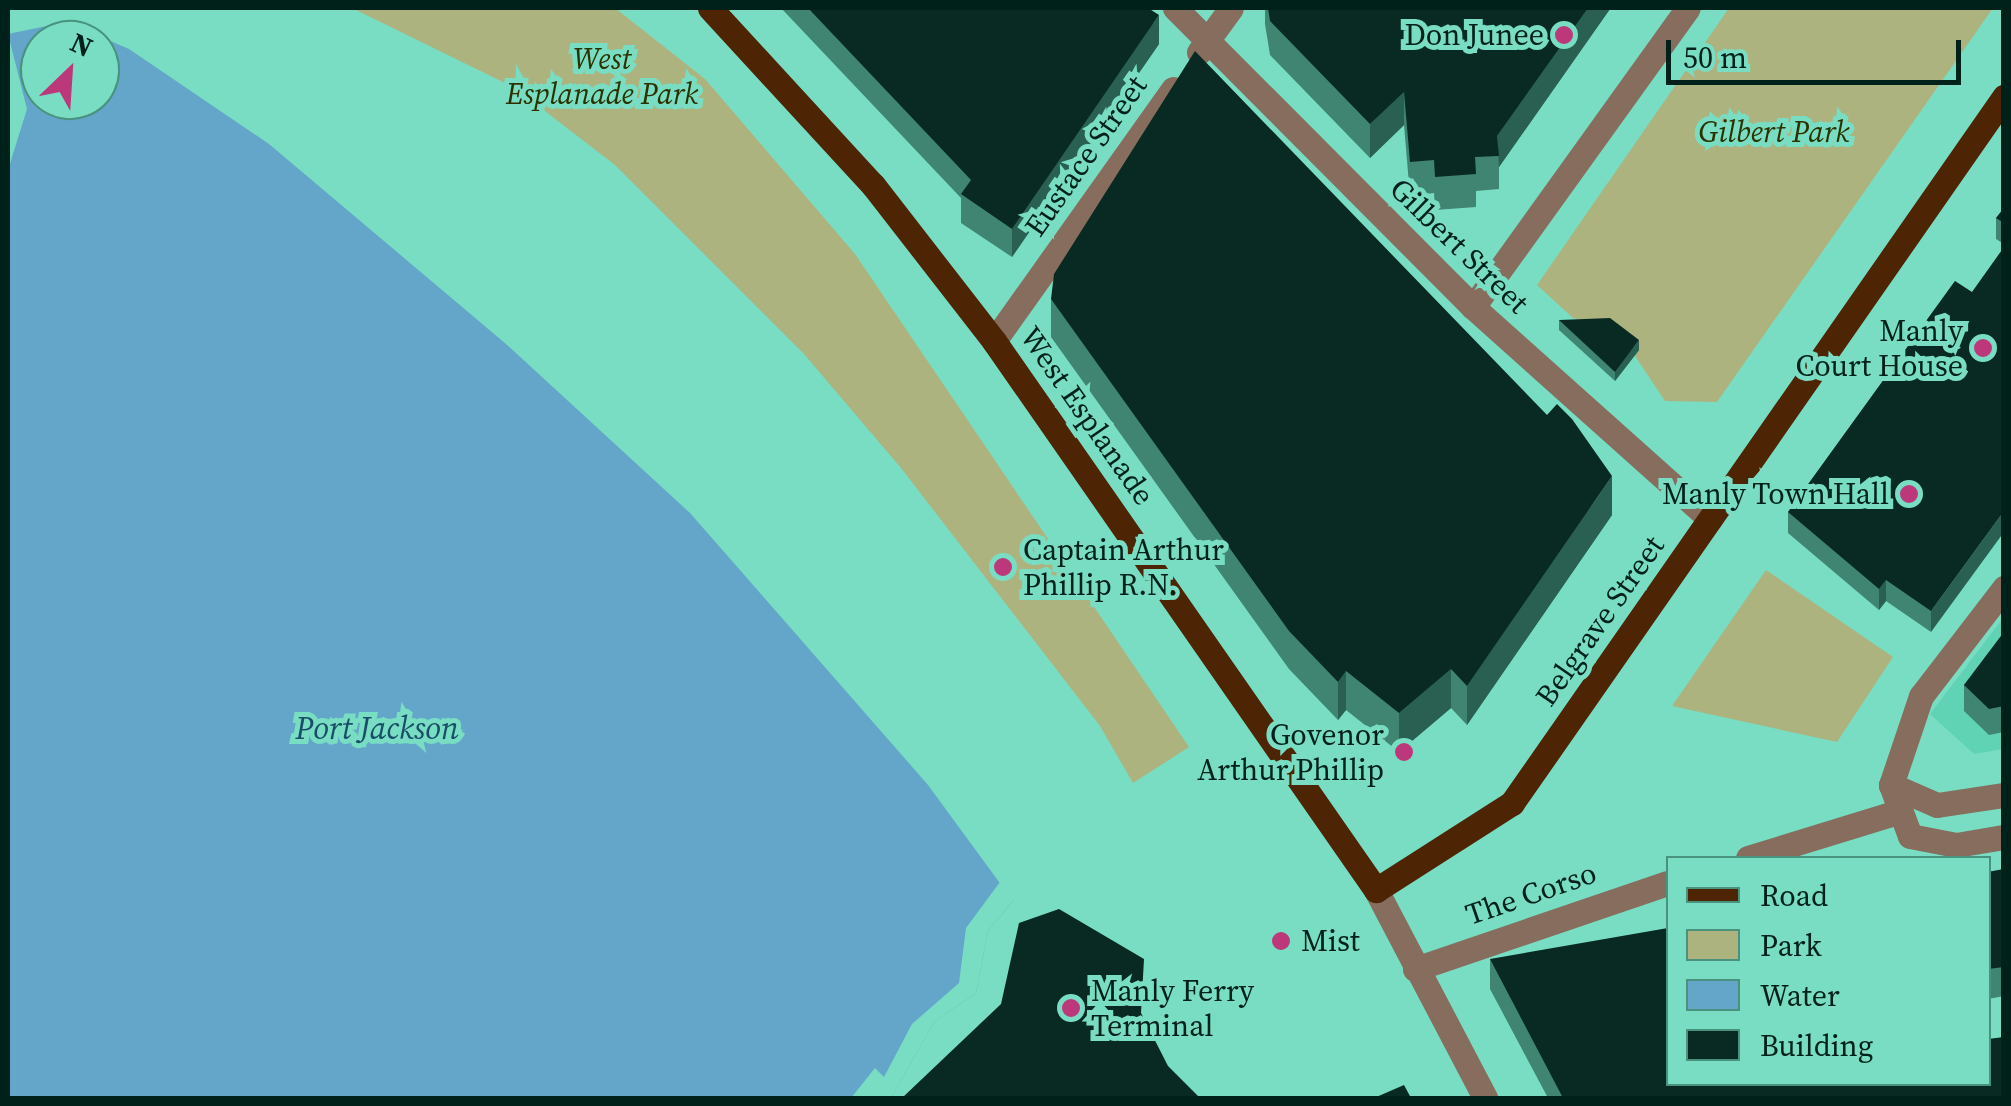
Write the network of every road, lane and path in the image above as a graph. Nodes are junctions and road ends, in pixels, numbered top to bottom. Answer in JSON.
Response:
{"nodes":[{"id":1,"x":710,"y":8,"type":"edge"},
{"id":2,"x":1174,"y":8,"type":"edge"},
{"id":3,"x":1231,"y":8,"type":"edge"},
{"id":4,"x":1688,"y":8,"type":"edge"},
{"id":5,"x":1206,"y":42,"type":"junction"},
{"id":6,"x":2004,"y":97,"type":"edge"},
{"id":7,"x":1473,"y":308,"type":"junction"},
{"id":8,"x":994,"y":341,"type":"junction"},
{"id":9,"x":1710,"y":519,"type":"junction"},
{"id":10,"x":2004,"y":588,"type":"edge"},
{"id":11,"x":1891,"y":785,"type":"junction"},
{"id":12,"x":2004,"y":795,"type":"edge"},
{"id":13,"x":1894,"y":813,"type":"junction"},
{"id":14,"x":2004,"y":837,"type":"edge"},
{"id":15,"x":1754,"y":856,"type":"edge"},
{"id":16,"x":1666,"y":884,"type":"edge"},
{"id":17,"x":1376,"y":890,"type":"junction"},
{"id":18,"x":1415,"y":969,"type":"junction"},
{"id":19,"x":1485,"y":1098,"type":"edge"}],
"edges":[{"from":1,"to":8,"type":"main road","name":"West Esplanade"},
{"from":2,"to":5,"type":"street","name":"Gilbert Street"},
{"from":3,"to":5,"type":"street","name":"Eustace Street"},
{"from":4,"to":7,"type":"street"},
{"from":5,"to":7,"type":"street","name":"Gilbert Street"},
{"from":5,"to":8,"type":"street","name":"Eustace Street"},
{"from":6,"to":9,"type":"main road","name":"Belgrave Street"},
{"from":7,"to":9,"type":"street","name":"Gilbert Street"},
{"from":8,"to":17,"type":"main road","name":"West Esplanade"},
{"from":9,"to":17,"type":"main road","name":"Belgrave Street"},
{"from":10,"to":11,"type":"street"},
{"from":11,"to":12,"type":"street"},
{"from":11,"to":13,"type":"street"},
{"from":13,"to":14,"type":"street"},
{"from":13,"to":15,"type":"street"},
{"from":16,"to":18,"type":"street","name":"The Corso"},
{"from":17,"to":18,"type":"street"},
{"from":18,"to":19,"type":"street"}]}
